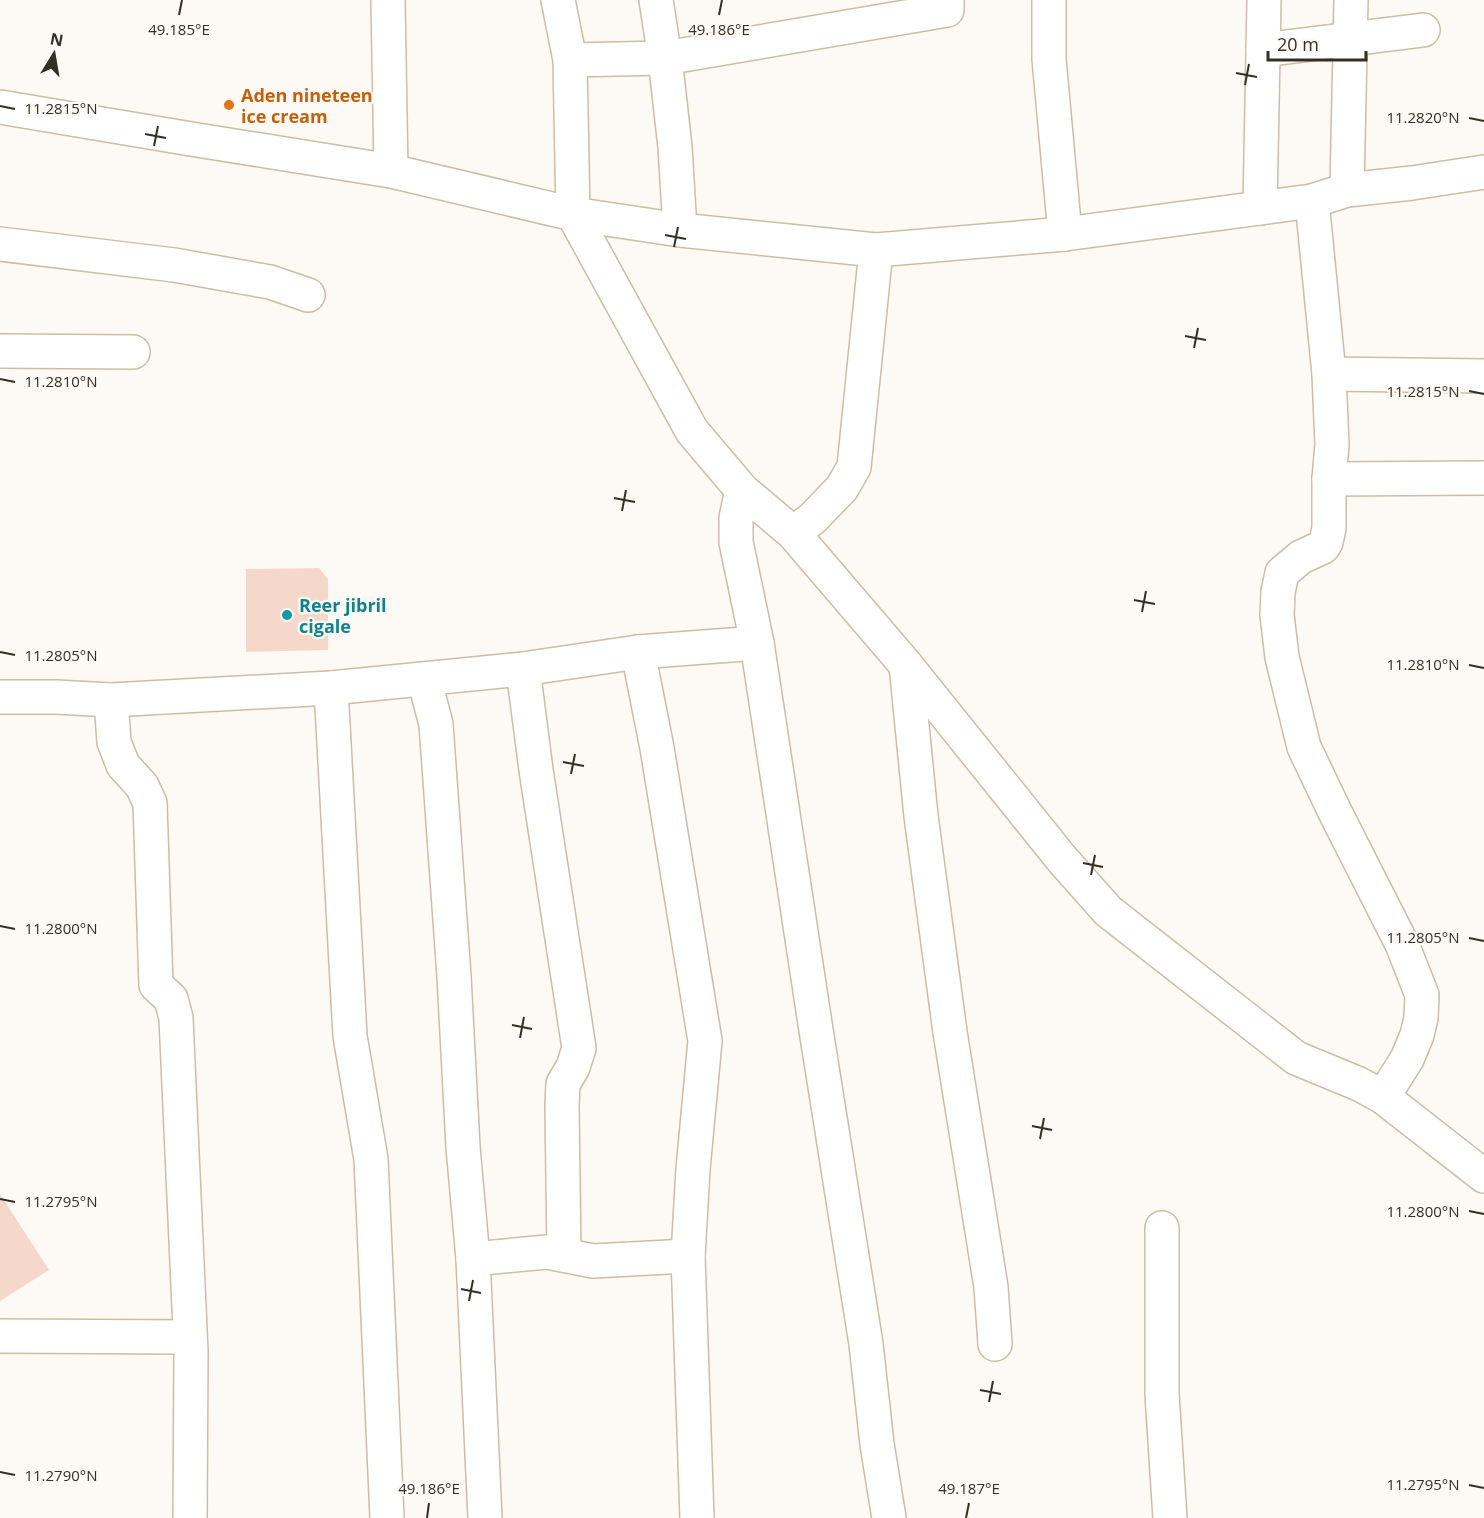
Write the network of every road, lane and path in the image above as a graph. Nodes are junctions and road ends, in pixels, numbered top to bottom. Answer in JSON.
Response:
{"nodes":[{"id":1,"x":388,"y":0,"type":"edge"},
{"id":2,"x":558,"y":0,"type":"edge"},
{"id":3,"x":656,"y":0,"type":"edge"},
{"id":4,"x":947,"y":0,"type":"edge"},
{"id":5,"x":1049,"y":0,"type":"edge"},
{"id":6,"x":1264,"y":0,"type":"edge"},
{"id":7,"x":1352,"y":0,"type":"edge"},
{"id":8,"x":1423,"y":30,"type":"dead end"},
{"id":9,"x":1351,"y":40,"type":"junction"},
{"id":10,"x":1263,"y":50,"type":"junction"},
{"id":11,"x":665,"y":58,"type":"junction"},
{"id":12,"x":570,"y":60,"type":"junction"},
{"id":13,"x":0,"y":107,"type":"edge"},
{"id":14,"x":391,"y":171,"type":"junction"},
{"id":15,"x":1484,"y":172,"type":"edge"},
{"id":16,"x":1347,"y":190,"type":"junction"},
{"id":17,"x":1312,"y":201,"type":"junction"},
{"id":18,"x":1260,"y":208,"type":"junction"},
{"id":19,"x":573,"y":214,"type":"junction"},
{"id":20,"x":680,"y":230,"type":"junction"},
{"id":21,"x":1065,"y":234,"type":"junction"},
{"id":22,"x":0,"y":244,"type":"edge"},
{"id":23,"x":876,"y":250,"type":"junction"},
{"id":24,"x":308,"y":295,"type":"dead end"},
{"id":25,"x":0,"y":351,"type":"edge"},
{"id":26,"x":133,"y":352,"type":"dead end"},
{"id":27,"x":1329,"y":374,"type":"junction"},
{"id":28,"x":1484,"y":376,"type":"edge"},
{"id":29,"x":1484,"y":478,"type":"edge"},
{"id":30,"x":1329,"y":479,"type":"junction"},
{"id":31,"x":742,"y":490,"type":"junction"},
{"id":32,"x":793,"y":533,"type":"junction"},
{"id":33,"x":756,"y":643,"type":"junction"},
{"id":34,"x":638,"y":652,"type":"junction"},
{"id":35,"x":906,"y":664,"type":"junction"},
{"id":36,"x":523,"y":669,"type":"junction"},
{"id":37,"x":424,"y":679,"type":"junction"},
{"id":38,"x":331,"y":688,"type":"junction"},
{"id":39,"x":0,"y":697,"type":"edge"},
{"id":40,"x":111,"y":700,"type":"junction"},
{"id":41,"x":1383,"y":1097,"type":"junction"},
{"id":42,"x":1484,"y":1176,"type":"edge"},
{"id":43,"x":1162,"y":1228,"type":"dead end"},
{"id":44,"x":564,"y":1255,"type":"junction"},
{"id":45,"x":687,"y":1256,"type":"junction"},
{"id":46,"x":473,"y":1259,"type":"junction"},
{"id":47,"x":0,"y":1336,"type":"edge"},
{"id":48,"x":190,"y":1337,"type":"junction"},
{"id":49,"x":995,"y":1344,"type":"dead end"},
{"id":50,"x":190,"y":1518,"type":"edge"},
{"id":51,"x":387,"y":1518,"type":"edge"},
{"id":52,"x":485,"y":1518,"type":"edge"},
{"id":53,"x":697,"y":1518,"type":"edge"},
{"id":54,"x":889,"y":1518,"type":"edge"},
{"id":55,"x":1170,"y":1518,"type":"edge"}],
"edges":[{"from":1,"to":14,"type":"street"},
{"from":2,"to":12,"type":"street"},
{"from":3,"to":11,"type":"street"},
{"from":4,"to":11,"type":"street"},
{"from":5,"to":21,"type":"street"},
{"from":6,"to":10,"type":"street"},
{"from":7,"to":9,"type":"street"},
{"from":8,"to":9,"type":"street"},
{"from":9,"to":10,"type":"street"},
{"from":9,"to":16,"type":"street"},
{"from":10,"to":18,"type":"street"},
{"from":11,"to":12,"type":"street"},
{"from":11,"to":20,"type":"street"},
{"from":12,"to":19,"type":"street"},
{"from":13,"to":14,"type":"street"},
{"from":14,"to":19,"type":"street"},
{"from":15,"to":16,"type":"street"},
{"from":16,"to":17,"type":"street"},
{"from":17,"to":18,"type":"street"},
{"from":17,"to":27,"type":"street"},
{"from":18,"to":21,"type":"street"},
{"from":19,"to":20,"type":"street"},
{"from":19,"to":31,"type":"street"},
{"from":20,"to":23,"type":"street"},
{"from":21,"to":23,"type":"street"},
{"from":22,"to":24,"type":"street"},
{"from":23,"to":32,"type":"street"},
{"from":25,"to":26,"type":"street"},
{"from":27,"to":28,"type":"street"},
{"from":27,"to":30,"type":"street"},
{"from":29,"to":30,"type":"street"},
{"from":30,"to":41,"type":"street"},
{"from":31,"to":32,"type":"street"},
{"from":31,"to":33,"type":"street"},
{"from":32,"to":35,"type":"street"},
{"from":33,"to":34,"type":"street"},
{"from":33,"to":54,"type":"street"},
{"from":34,"to":36,"type":"street"},
{"from":34,"to":45,"type":"street"},
{"from":35,"to":41,"type":"street"},
{"from":35,"to":49,"type":"street"},
{"from":36,"to":37,"type":"street"},
{"from":36,"to":44,"type":"street"},
{"from":37,"to":38,"type":"street"},
{"from":37,"to":46,"type":"street"},
{"from":38,"to":40,"type":"street"},
{"from":38,"to":51,"type":"street"},
{"from":39,"to":40,"type":"street"},
{"from":40,"to":48,"type":"street"},
{"from":41,"to":42,"type":"street"},
{"from":43,"to":55,"type":"street"},
{"from":44,"to":45,"type":"street"},
{"from":44,"to":46,"type":"street"},
{"from":45,"to":53,"type":"street"},
{"from":46,"to":52,"type":"street"},
{"from":47,"to":48,"type":"street"},
{"from":48,"to":50,"type":"street"}]}
